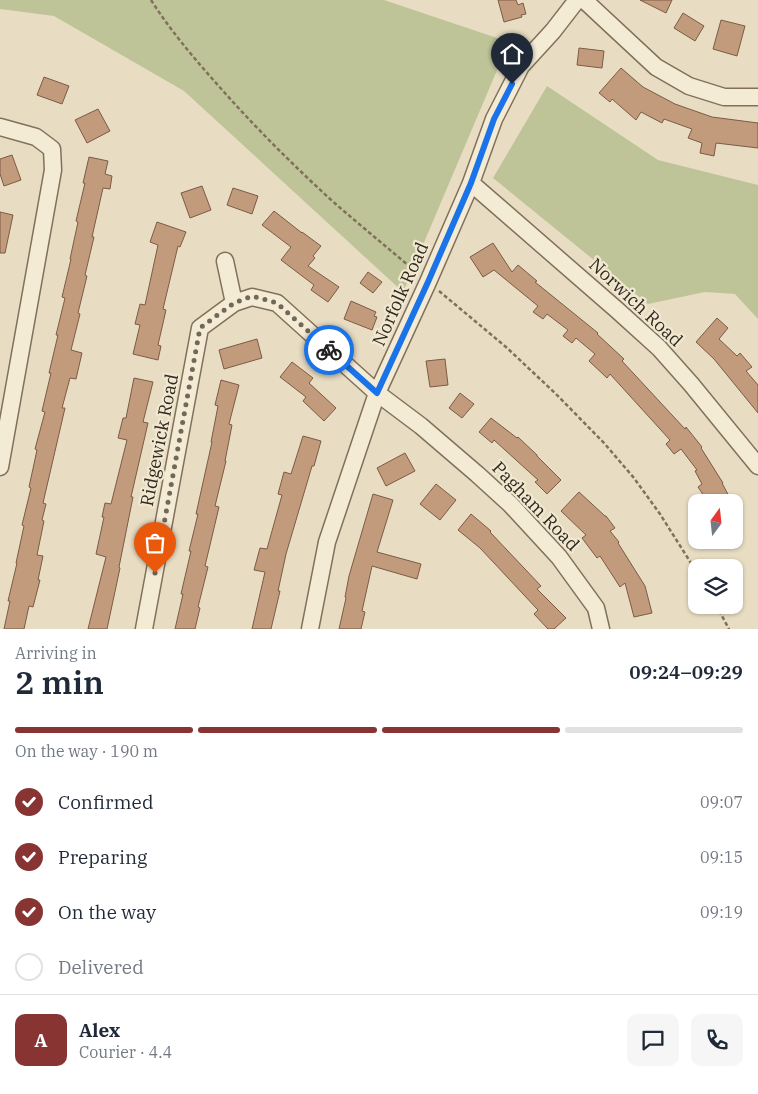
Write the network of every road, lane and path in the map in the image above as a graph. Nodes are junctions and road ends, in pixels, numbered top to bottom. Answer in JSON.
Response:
{"nodes":[{"id":1,"x":577,"y":0,"type":"edge"},
{"id":2,"x":584,"y":0,"type":"edge"},
{"id":3,"x":758,"y":97,"type":"edge"},
{"id":4,"x":0,"y":127,"type":"edge"},
{"id":5,"x":471,"y":183,"type":"junction"},
{"id":6,"x":225,"y":261,"type":"dead end"},
{"id":7,"x":234,"y":303,"type":"junction"},
{"id":8,"x":377,"y":393,"type":"junction"},
{"id":9,"x":0,"y":466,"type":"edge"},
{"id":10,"x":758,"y":466,"type":"edge"},
{"id":11,"x":721,"y":614,"type":"edge"},
{"id":12,"x":144,"y":629,"type":"edge"},
{"id":13,"x":310,"y":629,"type":"edge"},
{"id":14,"x":601,"y":629,"type":"edge"},
{"id":15,"x":729,"y":629,"type":"edge"}],
"edges":[{"from":1,"to":5,"type":"street","name":"Norfolk Road"},
{"from":2,"to":3,"type":"street"},
{"from":4,"to":9,"type":"street"},
{"from":5,"to":8,"type":"street","name":"Norfolk Road"},
{"from":5,"to":10,"type":"street","name":"Norwich Road"},
{"from":6,"to":7,"type":"street"},
{"from":7,"to":8,"type":"street","name":"Ridgewick Road"},
{"from":7,"to":12,"type":"street","name":"Ridgewick Road"},
{"from":8,"to":13,"type":"street","name":"Norfolk Road"},
{"from":8,"to":14,"type":"street","name":"Pagham Road"},
{"from":11,"to":15,"type":"path"}]}
